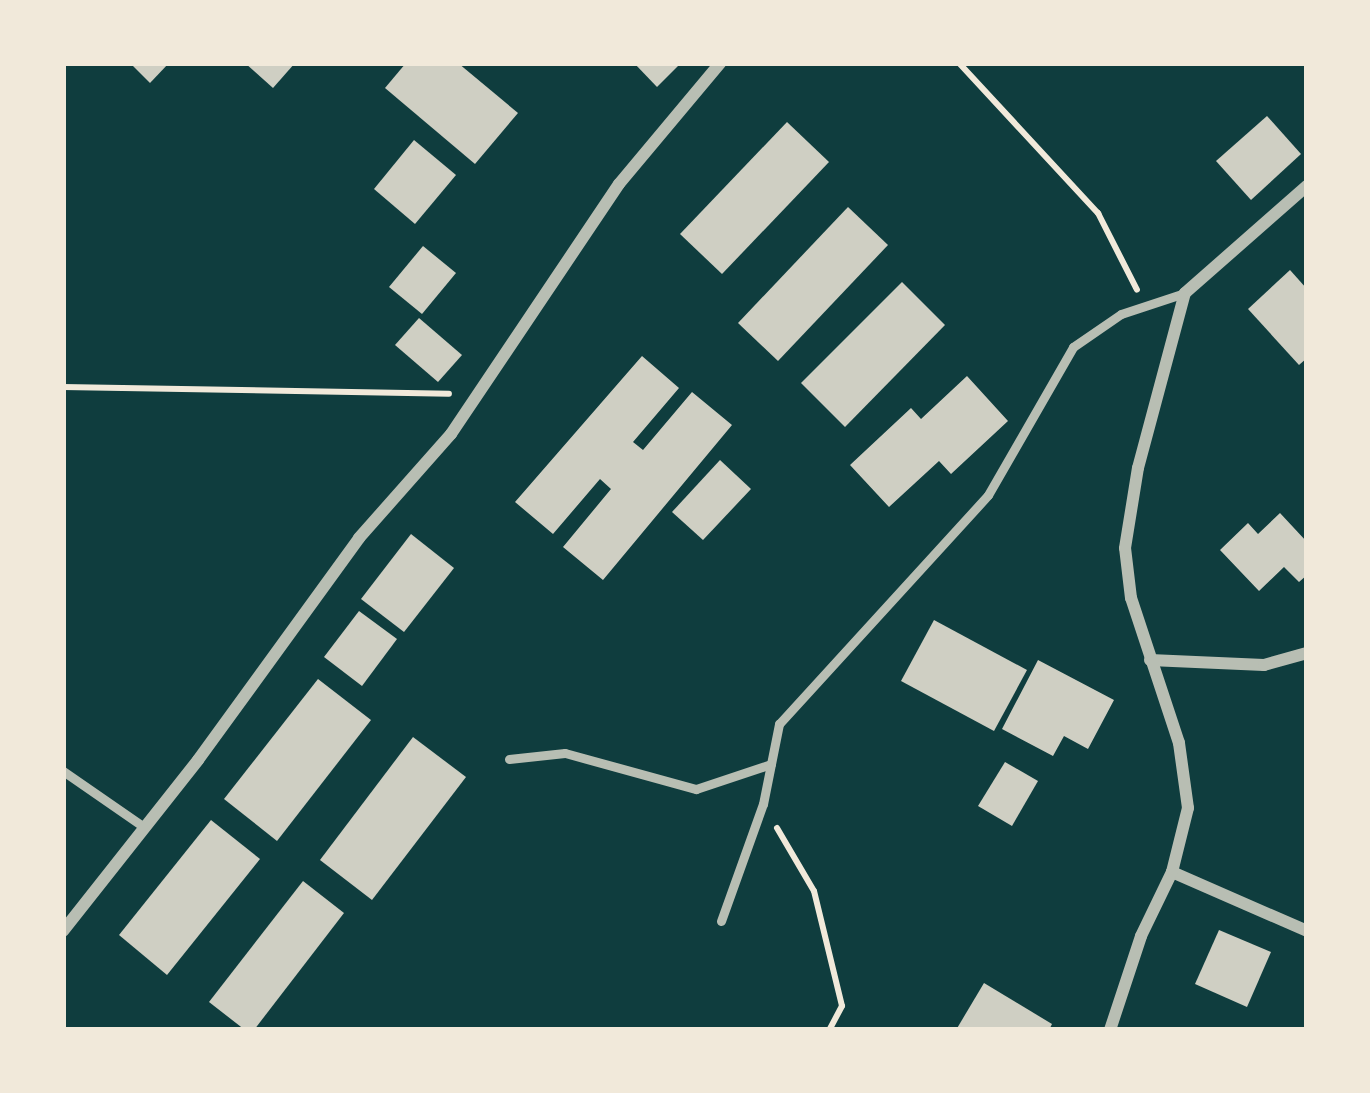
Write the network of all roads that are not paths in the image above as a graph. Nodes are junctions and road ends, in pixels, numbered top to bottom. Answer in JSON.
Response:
{"nodes":[{"id":1,"x":720,"y":63,"type":"edge"},
{"id":2,"x":1307,"y":185,"type":"edge"},
{"id":3,"x":1185,"y":293,"type":"junction"},
{"id":4,"x":1307,"y":653,"type":"edge"},
{"id":5,"x":1150,"y":661,"type":"junction"},
{"id":6,"x":509,"y":759,"type":"dead end"},
{"id":7,"x":771,"y":764,"type":"junction"},
{"id":8,"x":63,"y":771,"type":"edge"},
{"id":9,"x":144,"y":826,"type":"junction"},
{"id":10,"x":1172,"y":872,"type":"junction"},
{"id":11,"x":721,"y":921,"type":"dead end"},
{"id":12,"x":63,"y":931,"type":"edge"},
{"id":13,"x":1307,"y":931,"type":"edge"},
{"id":14,"x":1110,"y":1030,"type":"edge"}],
"edges":[{"from":1,"to":9,"type":"street"},
{"from":2,"to":3,"type":"street"},
{"from":3,"to":5,"type":"street"},
{"from":3,"to":7,"type":"lane"},
{"from":4,"to":5,"type":"street"},
{"from":5,"to":10,"type":"street"},
{"from":6,"to":7,"type":"lane"},
{"from":7,"to":11,"type":"lane"},
{"from":8,"to":9,"type":"lane"},
{"from":9,"to":12,"type":"street"},
{"from":10,"to":13,"type":"street"},
{"from":10,"to":14,"type":"street"}]}
